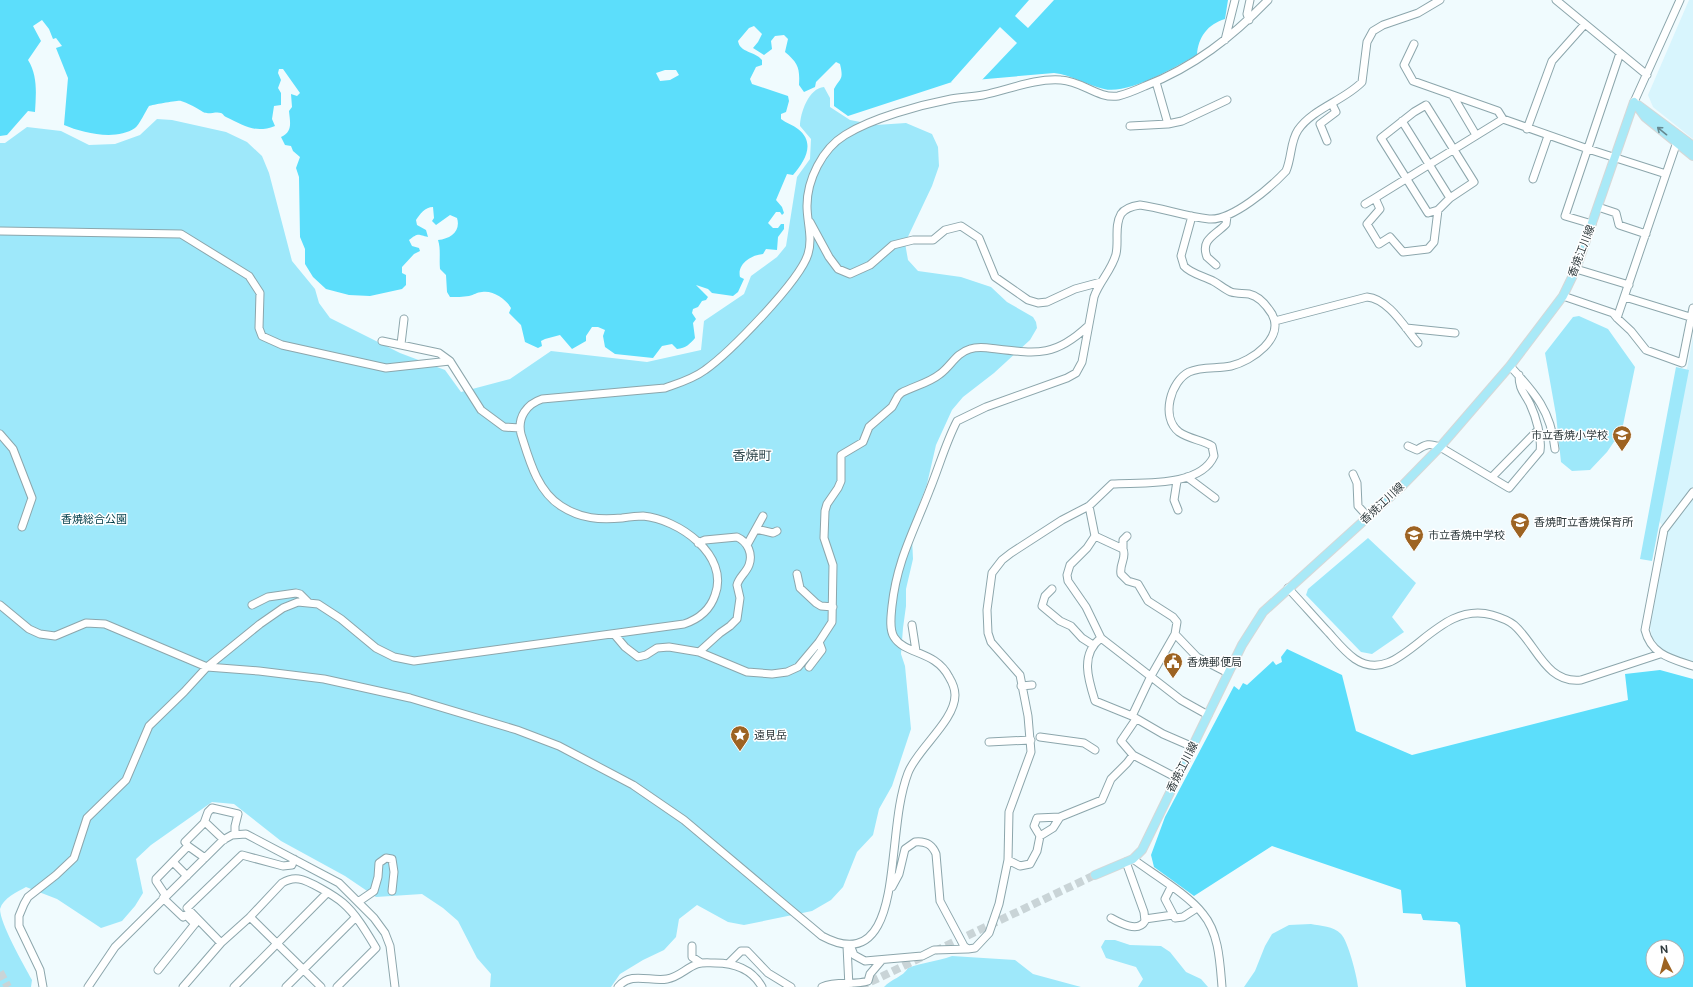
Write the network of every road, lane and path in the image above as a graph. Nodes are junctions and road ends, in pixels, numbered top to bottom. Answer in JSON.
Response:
{"nodes":[{"id":1,"x":1235,"y":0,"type":"edge"},
{"id":2,"x":1250,"y":0,"type":"edge"},
{"id":3,"x":1268,"y":0,"type":"edge"},
{"id":4,"x":1440,"y":0,"type":"edge"},
{"id":5,"x":1556,"y":0,"type":"edge"},
{"id":6,"x":1680,"y":0,"type":"edge"},
{"id":7,"x":1248,"y":20,"type":"junction"},
{"id":8,"x":1585,"y":24,"type":"junction"},
{"id":9,"x":1225,"y":41,"type":"junction"},
{"id":10,"x":1414,"y":44,"type":"dead end"},
{"id":11,"x":1620,"y":54,"type":"junction"},
{"id":12,"x":1647,"y":75,"type":"junction"},
{"id":13,"x":1156,"y":82,"type":"junction"},
{"id":14,"x":1453,"y":96,"type":"junction"},
{"id":15,"x":1227,"y":100,"type":"dead end"},
{"id":16,"x":1634,"y":102,"type":"junction"},
{"id":17,"x":1332,"y":104,"type":"junction"},
{"id":18,"x":1503,"y":119,"type":"junction"},
{"id":19,"x":1402,"y":121,"type":"junction"},
{"id":20,"x":1168,"y":124,"type":"junction"},
{"id":21,"x":1130,"y":126,"type":"dead end"},
{"id":22,"x":1527,"y":129,"type":"junction"},
{"id":23,"x":1476,"y":135,"type":"junction"},
{"id":24,"x":1548,"y":136,"type":"junction"},
{"id":25,"x":1327,"y":140,"type":"dead end"},
{"id":26,"x":1676,"y":142,"type":"junction"},
{"id":27,"x":1693,"y":146,"type":"edge"},
{"id":28,"x":1588,"y":149,"type":"junction"},
{"id":29,"x":1453,"y":150,"type":"junction"},
{"id":30,"x":1693,"y":156,"type":"edge"},
{"id":31,"x":1616,"y":157,"type":"junction"},
{"id":32,"x":1430,"y":164,"type":"junction"},
{"id":33,"x":1666,"y":174,"type":"junction"},
{"id":34,"x":1407,"y":178,"type":"junction"},
{"id":35,"x":1532,"y":179,"type":"dead end"},
{"id":36,"x":1375,"y":198,"type":"junction"},
{"id":37,"x":1450,"y":198,"type":"junction"},
{"id":38,"x":1365,"y":204,"type":"dead end"},
{"id":39,"x":1598,"y":207,"type":"junction"},
{"id":40,"x":1438,"y":210,"type":"junction"},
{"id":41,"x":1192,"y":216,"type":"junction"},
{"id":42,"x":1227,"y":216,"type":"junction"},
{"id":43,"x":808,"y":218,"type":"junction"},
{"id":44,"x":1592,"y":224,"type":"junction"},
{"id":45,"x":0,"y":231,"type":"edge"},
{"id":46,"x":1646,"y":234,"type":"junction"},
{"id":47,"x":1216,"y":265,"type":"dead end"},
{"id":48,"x":1576,"y":269,"type":"junction"},
{"id":49,"x":1101,"y":282,"type":"junction"},
{"id":50,"x":1629,"y":285,"type":"junction"},
{"id":51,"x":1563,"y":296,"type":"junction"},
{"id":52,"x":1625,"y":297,"type":"junction"},
{"id":53,"x":1693,"y":308,"type":"edge"},
{"id":54,"x":1690,"y":317,"type":"junction"},
{"id":55,"x":1617,"y":318,"type":"junction"},
{"id":56,"x":404,"y":319,"type":"dead end"},
{"id":57,"x":1275,"y":321,"type":"junction"},
{"id":58,"x":1088,"y":326,"type":"junction"},
{"id":59,"x":1406,"y":328,"type":"junction"},
{"id":60,"x":1455,"y":333,"type":"dead end"},
{"id":61,"x":382,"y":341,"type":"dead end"},
{"id":62,"x":1418,"y":343,"type":"dead end"},
{"id":63,"x":401,"y":344,"type":"junction"},
{"id":64,"x":450,"y":361,"type":"junction"},
{"id":65,"x":1510,"y":366,"type":"junction"},
{"id":66,"x":1518,"y":375,"type":"junction"},
{"id":67,"x":520,"y":428,"type":"junction"},
{"id":68,"x":1538,"y":430,"type":"junction"},
{"id":69,"x":0,"y":434,"type":"edge"},
{"id":70,"x":1408,"y":446,"type":"dead end"},
{"id":71,"x":1440,"y":447,"type":"junction"},
{"id":72,"x":1555,"y":449,"type":"dead end"},
{"id":73,"x":1353,"y":474,"type":"dead end"},
{"id":74,"x":1187,"y":477,"type":"junction"},
{"id":75,"x":1492,"y":477,"type":"junction"},
{"id":76,"x":1177,"y":481,"type":"junction"},
{"id":77,"x":1693,"y":492,"type":"edge"},
{"id":78,"x":1215,"y":498,"type":"dead end"},
{"id":79,"x":1089,"y":506,"type":"junction"},
{"id":80,"x":1178,"y":510,"type":"dead end"},
{"id":81,"x":763,"y":516,"type":"dead end"},
{"id":82,"x":1368,"y":517,"type":"junction"},
{"id":83,"x":22,"y":527,"type":"dead end"},
{"id":84,"x":756,"y":529,"type":"junction"},
{"id":85,"x":777,"y":531,"type":"dead end"},
{"id":86,"x":1095,"y":536,"type":"junction"},
{"id":87,"x":1127,"y":536,"type":"dead end"},
{"id":88,"x":698,"y":543,"type":"junction"},
{"id":89,"x":747,"y":545,"type":"junction"},
{"id":90,"x":1123,"y":549,"type":"junction"},
{"id":91,"x":797,"y":574,"type":"dead end"},
{"id":92,"x":1288,"y":588,"type":"junction"},
{"id":93,"x":1052,"y":589,"type":"dead end"},
{"id":94,"x":308,"y":602,"type":"junction"},
{"id":95,"x":252,"y":604,"type":"dead end"},
{"id":96,"x":0,"y":605,"type":"edge"},
{"id":97,"x":833,"y":607,"type":"junction"},
{"id":98,"x":912,"y":625,"type":"dead end"},
{"id":99,"x":614,"y":634,"type":"junction"},
{"id":100,"x":1175,"y":634,"type":"junction"},
{"id":101,"x":1101,"y":638,"type":"junction"},
{"id":102,"x":819,"y":642,"type":"junction"},
{"id":103,"x":1093,"y":645,"type":"junction"},
{"id":104,"x":916,"y":651,"type":"junction"},
{"id":105,"x":699,"y":652,"type":"junction"},
{"id":106,"x":1660,"y":654,"type":"junction"},
{"id":107,"x":1693,"y":666,"type":"edge"},
{"id":108,"x":207,"y":667,"type":"junction"},
{"id":109,"x":808,"y":667,"type":"dead end"},
{"id":110,"x":1228,"y":673,"type":"junction"},
{"id":111,"x":1151,"y":676,"type":"junction"},
{"id":112,"x":1032,"y":685,"type":"dead end"},
{"id":113,"x":1021,"y":686,"type":"junction"},
{"id":114,"x":1208,"y":715,"type":"junction"},
{"id":115,"x":1134,"y":717,"type":"junction"},
{"id":116,"x":1040,"y":737,"type":"dead end"},
{"id":117,"x":1031,"y":740,"type":"junction"},
{"id":118,"x":989,"y":742,"type":"dead end"},
{"id":119,"x":1193,"y":747,"type":"junction"},
{"id":120,"x":1095,"y":750,"type":"dead end"},
{"id":121,"x":1133,"y":755,"type":"junction"},
{"id":122,"x":1177,"y":778,"type":"junction"},
{"id":123,"x":1060,"y":816,"type":"junction"},
{"id":124,"x":205,"y":822,"type":"junction"},
{"id":125,"x":235,"y":834,"type":"junction"},
{"id":126,"x":1040,"y":836,"type":"junction"},
{"id":127,"x":224,"y":840,"type":"junction"},
{"id":128,"x":188,"y":846,"type":"junction"},
{"id":129,"x":205,"y":858,"type":"junction"},
{"id":130,"x":294,"y":860,"type":"junction"},
{"id":131,"x":1008,"y":860,"type":"junction"},
{"id":132,"x":1130,"y":860,"type":"junction"},
{"id":133,"x":174,"y":862,"type":"junction"},
{"id":134,"x":1095,"y":875,"type":"tunnel mouth"},
{"id":135,"x":187,"y":876,"type":"junction"},
{"id":136,"x":1171,"y":887,"type":"junction"},
{"id":137,"x":392,"y":891,"type":"dead end"},
{"id":138,"x":890,"y":891,"type":"junction"},
{"id":139,"x":327,"y":893,"type":"junction"},
{"id":140,"x":165,"y":897,"type":"junction"},
{"id":141,"x":358,"y":902,"type":"junction"},
{"id":142,"x":1197,"y":908,"type":"junction"},
{"id":143,"x":1173,"y":915,"type":"junction"},
{"id":144,"x":250,"y":917,"type":"junction"},
{"id":145,"x":355,"y":918,"type":"junction"},
{"id":146,"x":1111,"y":918,"type":"dead end"},
{"id":147,"x":1145,"y":919,"type":"junction"},
{"id":148,"x":197,"y":922,"type":"junction"},
{"id":149,"x":221,"y":943,"type":"junction"},
{"id":150,"x":277,"y":944,"type":"junction"},
{"id":151,"x":692,"y":946,"type":"dead end"},
{"id":152,"x":849,"y":946,"type":"junction"},
{"id":153,"x":968,"y":949,"type":"junction"},
{"id":154,"x":880,"y":961,"type":"junction"},
{"id":155,"x":701,"y":963,"type":"junction"},
{"id":156,"x":729,"y":963,"type":"junction"},
{"id":157,"x":158,"y":970,"type":"dead end"},
{"id":158,"x":303,"y":970,"type":"junction"},
{"id":159,"x":849,"y":985,"type":"edge"},
{"id":160,"x":43,"y":987,"type":"edge"},
{"id":161,"x":88,"y":987,"type":"edge"},
{"id":162,"x":183,"y":987,"type":"edge"},
{"id":163,"x":234,"y":987,"type":"edge"},
{"id":164,"x":286,"y":987,"type":"edge"},
{"id":165,"x":321,"y":987,"type":"edge"},
{"id":166,"x":337,"y":987,"type":"edge"},
{"id":167,"x":395,"y":987,"type":"edge"},
{"id":168,"x":618,"y":987,"type":"edge"},
{"id":169,"x":762,"y":987,"type":"edge"},
{"id":170,"x":791,"y":987,"type":"edge"},
{"id":171,"x":822,"y":987,"type":"edge"},
{"id":172,"x":1222,"y":987,"type":"edge"}],
"edges":[{"from":1,"to":9,"type":"street"},
{"from":2,"to":7,"type":"street"},
{"from":3,"to":7,"type":"street"},
{"from":4,"to":17,"type":"street"},
{"from":5,"to":8,"type":"street"},
{"from":6,"to":12,"type":"street"},
{"from":7,"to":9,"type":"street"},
{"from":8,"to":11,"type":"street"},
{"from":8,"to":22,"type":"street"},
{"from":9,"to":13,"type":"street"},
{"from":10,"to":14,"type":"street"},
{"from":11,"to":12,"type":"street"},
{"from":11,"to":28,"type":"street"},
{"from":12,"to":16,"type":"street"},
{"from":13,"to":20,"type":"street"},
{"from":13,"to":43,"type":"street"},
{"from":14,"to":18,"type":"street"},
{"from":14,"to":23,"type":"street"},
{"from":15,"to":20,"type":"street"},
{"from":26,"to":16,"type":"main road","one_way":true},
{"from":16,"to":27,"type":"main road"},
{"from":16,"to":31,"type":"main road","name":"香焼江川線"},
{"from":17,"to":25,"type":"street"},
{"from":17,"to":42,"type":"street"},
{"from":18,"to":22,"type":"street"},
{"from":18,"to":23,"type":"street"},
{"from":19,"to":29,"type":"street"},
{"from":19,"to":32,"type":"street"},
{"from":19,"to":34,"type":"street"},
{"from":20,"to":21,"type":"street"},
{"from":22,"to":24,"type":"street"},
{"from":23,"to":29,"type":"street"},
{"from":24,"to":28,"type":"street"},
{"from":24,"to":35,"type":"street"},
{"from":26,"to":30,"type":"main road"},
{"from":26,"to":33,"type":"street"},
{"from":28,"to":31,"type":"street"},
{"from":28,"to":44,"type":"street"},
{"from":29,"to":32,"type":"street"},
{"from":29,"to":37,"type":"street"},
{"from":31,"to":33,"type":"street"},
{"from":31,"to":39,"type":"main road","name":"香焼江川線"},
{"from":32,"to":34,"type":"street"},
{"from":32,"to":37,"type":"street"},
{"from":33,"to":46,"type":"street"},
{"from":34,"to":36,"type":"street"},
{"from":34,"to":40,"type":"street"},
{"from":36,"to":38,"type":"street"},
{"from":36,"to":40,"type":"street"},
{"from":37,"to":40,"type":"street"},
{"from":39,"to":44,"type":"main road","name":"香焼江川線"},
{"from":39,"to":46,"type":"street"},
{"from":41,"to":42,"type":"street"},
{"from":41,"to":49,"type":"street"},
{"from":41,"to":57,"type":"street"},
{"from":42,"to":47,"type":"street"},
{"from":43,"to":49,"type":"street"},
{"from":43,"to":67,"type":"street"},
{"from":44,"to":48,"type":"main road","name":"香焼江川線"},
{"from":45,"to":64,"type":"street"},
{"from":46,"to":50,"type":"street"},
{"from":48,"to":50,"type":"street"},
{"from":48,"to":51,"type":"main road","name":"香焼江川線"},
{"from":49,"to":58,"type":"street"},
{"from":50,"to":52,"type":"street"},
{"from":51,"to":55,"type":"street"},
{"from":51,"to":65,"type":"main road","name":"香焼江川線"},
{"from":52,"to":54,"type":"street"},
{"from":52,"to":55,"type":"street"},
{"from":53,"to":54,"type":"street"},
{"from":54,"to":55,"type":"street"},
{"from":56,"to":63,"type":"street"},
{"from":57,"to":59,"type":"street"},
{"from":57,"to":74,"type":"street"},
{"from":58,"to":97,"type":"street"},
{"from":58,"to":104,"type":"street"},
{"from":59,"to":60,"type":"street"},
{"from":59,"to":62,"type":"street"},
{"from":61,"to":63,"type":"street"},
{"from":63,"to":64,"type":"street"},
{"from":64,"to":67,"type":"street"},
{"from":65,"to":66,"type":"street"},
{"from":65,"to":71,"type":"main road","name":"香焼江川線"},
{"from":66,"to":68,"type":"street"},
{"from":66,"to":72,"type":"street"},
{"from":67,"to":88,"type":"street"},
{"from":68,"to":75,"type":"street"},
{"from":68,"to":75,"type":"street"},
{"from":69,"to":83,"type":"street"},
{"from":70,"to":71,"type":"street"},
{"from":71,"to":75,"type":"street"},
{"from":71,"to":82,"type":"main road","name":"香焼江川線"},
{"from":73,"to":82,"type":"street"},
{"from":74,"to":76,"type":"street"},
{"from":74,"to":78,"type":"street"},
{"from":76,"to":79,"type":"street"},
{"from":76,"to":80,"type":"street"},
{"from":77,"to":106,"type":"street"},
{"from":79,"to":86,"type":"street"},
{"from":79,"to":113,"type":"street"},
{"from":81,"to":84,"type":"street"},
{"from":82,"to":92,"type":"main road","name":"香焼江川線"},
{"from":84,"to":85,"type":"street"},
{"from":84,"to":89,"type":"street"},
{"from":86,"to":90,"type":"street"},
{"from":86,"to":101,"type":"street"},
{"from":87,"to":90,"type":"street"},
{"from":88,"to":89,"type":"street"},
{"from":88,"to":99,"type":"street"},
{"from":89,"to":105,"type":"street"},
{"from":90,"to":100,"type":"street"},
{"from":91,"to":97,"type":"street"},
{"from":92,"to":106,"type":"street"},
{"from":92,"to":110,"type":"main road","name":"香焼江川線"},
{"from":93,"to":103,"type":"street"},
{"from":94,"to":95,"type":"street"},
{"from":94,"to":99,"type":"street"},
{"from":94,"to":108,"type":"street"},
{"from":96,"to":108,"type":"street"},
{"from":97,"to":102,"type":"street"},
{"from":98,"to":104,"type":"street"},
{"from":99,"to":105,"type":"street"},
{"from":100,"to":110,"type":"street"},
{"from":100,"to":111,"type":"street"},
{"from":101,"to":103,"type":"street"},
{"from":101,"to":111,"type":"street"},
{"from":102,"to":105,"type":"street"},
{"from":102,"to":109,"type":"street"},
{"from":103,"to":115,"type":"street"},
{"from":104,"to":138,"type":"street"},
{"from":106,"to":107,"type":"street"},
{"from":108,"to":152,"type":"street"},
{"from":108,"to":160,"type":"street"},
{"from":110,"to":114,"type":"main road","name":"香焼江川線"},
{"from":111,"to":114,"type":"street"},
{"from":111,"to":115,"type":"street"},
{"from":112,"to":113,"type":"street"},
{"from":113,"to":117,"type":"street"},
{"from":114,"to":119,"type":"main road","name":"香焼江川線"},
{"from":115,"to":119,"type":"street"},
{"from":115,"to":121,"type":"street"},
{"from":116,"to":120,"type":"street"},
{"from":117,"to":118,"type":"street"},
{"from":117,"to":131,"type":"street"},
{"from":119,"to":122,"type":"main road","name":"香焼江川線"},
{"from":121,"to":122,"type":"street"},
{"from":121,"to":123,"type":"street"},
{"from":122,"to":132,"type":"main road","name":"香焼江川線"},
{"from":123,"to":126,"type":"street"},
{"from":123,"to":126,"type":"street"},
{"from":124,"to":125,"type":"street"},
{"from":124,"to":127,"type":"street"},
{"from":124,"to":128,"type":"street"},
{"from":125,"to":127,"type":"street"},
{"from":125,"to":130,"type":"street"},
{"from":126,"to":131,"type":"street"},
{"from":127,"to":129,"type":"street"},
{"from":128,"to":129,"type":"street"},
{"from":128,"to":133,"type":"street"},
{"from":129,"to":135,"type":"street"},
{"from":130,"to":141,"type":"street"},
{"from":130,"to":148,"type":"street"},
{"from":131,"to":153,"type":"street"},
{"from":132,"to":134,"type":"main road","name":"香焼江川線"},
{"from":132,"to":136,"type":"street"},
{"from":132,"to":147,"type":"street"},
{"from":133,"to":135,"type":"street"},
{"from":133,"to":140,"type":"street"},
{"from":135,"to":140,"type":"street"},
{"from":136,"to":142,"type":"street"},
{"from":136,"to":143,"type":"street"},
{"from":137,"to":141,"type":"street"},
{"from":138,"to":152,"type":"street"},
{"from":138,"to":153,"type":"street"},
{"from":139,"to":144,"type":"street"},
{"from":139,"to":145,"type":"street"},
{"from":139,"to":150,"type":"street"},
{"from":140,"to":148,"type":"street"},
{"from":140,"to":161,"type":"street"},
{"from":141,"to":167,"type":"street"},
{"from":142,"to":143,"type":"street"},
{"from":142,"to":172,"type":"street"},
{"from":143,"to":147,"type":"street"},
{"from":144,"to":149,"type":"street"},
{"from":144,"to":150,"type":"street"},
{"from":145,"to":158,"type":"street"},
{"from":145,"to":166,"type":"street"},
{"from":146,"to":147,"type":"street"},
{"from":148,"to":149,"type":"street"},
{"from":148,"to":157,"type":"street"},
{"from":149,"to":162,"type":"street"},
{"from":150,"to":158,"type":"street"},
{"from":150,"to":163,"type":"street"},
{"from":151,"to":155,"type":"street"},
{"from":152,"to":154,"type":"street"},
{"from":152,"to":159,"type":"street"},
{"from":153,"to":154,"type":"street"},
{"from":154,"to":159,"type":"street"},
{"from":155,"to":156,"type":"street"},
{"from":155,"to":168,"type":"street"},
{"from":156,"to":169,"type":"street"},
{"from":156,"to":170,"type":"street"},
{"from":158,"to":164,"type":"street"},
{"from":158,"to":165,"type":"street"},
{"from":159,"to":171,"type":"street"}]}
